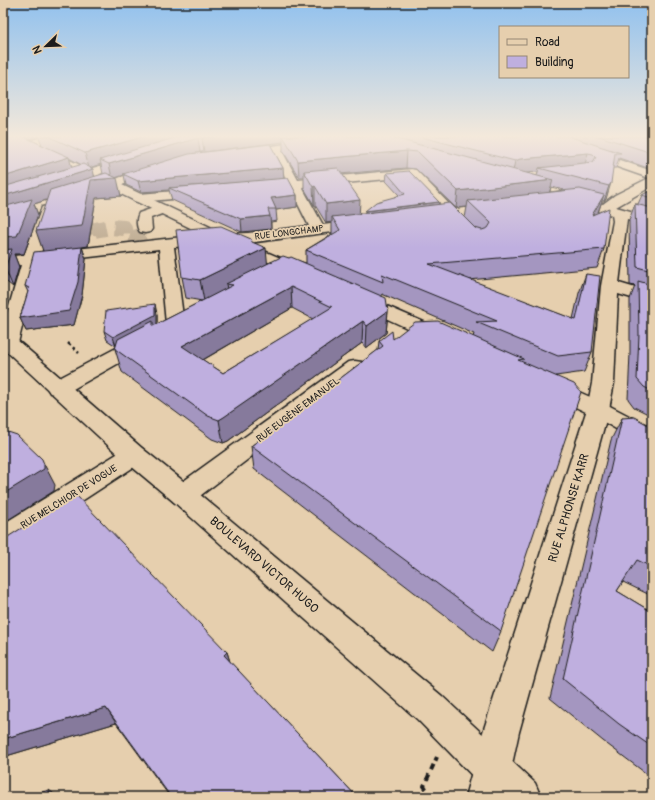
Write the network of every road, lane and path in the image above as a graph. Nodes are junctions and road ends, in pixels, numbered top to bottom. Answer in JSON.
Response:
{"nodes":[{"id":1,"x":88,"y":173,"type":"edge"},
{"id":2,"x":90,"y":173,"type":"edge"},
{"id":3,"x":145,"y":173,"type":"edge"},
{"id":4,"x":288,"y":173,"type":"edge"},
{"id":5,"x":401,"y":173,"type":"edge"},
{"id":6,"x":412,"y":173,"type":"edge"},
{"id":7,"x":69,"y":180,"type":"edge"},
{"id":8,"x":292,"y":180,"type":"junction"},
{"id":9,"x":652,"y":181,"type":"edge"},
{"id":10,"x":110,"y":184,"type":"junction"},
{"id":11,"x":252,"y":188,"type":"edge"},
{"id":12,"x":93,"y":191,"type":"edge"},
{"id":13,"x":215,"y":191,"type":"edge"},
{"id":14,"x":139,"y":198,"type":"junction"},
{"id":15,"x":565,"y":200,"type":"edge"},
{"id":16,"x":47,"y":205,"type":"edge"},
{"id":17,"x":510,"y":207,"type":"edge"},
{"id":18,"x":162,"y":209,"type":"junction"},
{"id":19,"x":614,"y":209,"type":"junction"},
{"id":20,"x":452,"y":214,"type":"junction"},
{"id":21,"x":416,"y":218,"type":"edge"},
{"id":22,"x":652,"y":221,"type":"edge"},
{"id":23,"x":378,"y":222,"type":"edge"},
{"id":24,"x":145,"y":223,"type":"tunnel mouth"},
{"id":25,"x":318,"y":229,"type":"junction"},
{"id":26,"x":467,"y":230,"type":"edge"},
{"id":27,"x":94,"y":235,"type":"dead end"},
{"id":28,"x":222,"y":238,"type":"junction"},
{"id":29,"x":166,"y":244,"type":"junction"},
{"id":30,"x":91,"y":252,"type":"junction"},
{"id":31,"x":31,"y":259,"type":"junction"},
{"id":32,"x":3,"y":262,"type":"edge"},
{"id":33,"x":287,"y":267,"type":"junction"},
{"id":34,"x":269,"y":276,"type":"edge"},
{"id":35,"x":315,"y":280,"type":"edge"},
{"id":36,"x":610,"y":286,"type":"junction"},
{"id":37,"x":343,"y":292,"type":"edge"},
{"id":38,"x":652,"y":299,"type":"edge"},
{"id":39,"x":5,"y":340,"type":"edge"},
{"id":40,"x":68,"y":343,"type":"dead end"},
{"id":41,"x":457,"y":344,"type":"edge"},
{"id":42,"x":79,"y":353,"type":"dead end"},
{"id":43,"x":372,"y":355,"type":"edge"},
{"id":44,"x":535,"y":380,"type":"edge"},
{"id":45,"x":58,"y":388,"type":"junction"},
{"id":46,"x":598,"y":409,"type":"junction"},
{"id":47,"x":652,"y":439,"type":"edge"},
{"id":48,"x":134,"y":455,"type":"junction"},
{"id":49,"x":183,"y":495,"type":"junction"},
{"id":50,"x":3,"y":538,"type":"edge"},
{"id":51,"x":488,"y":783,"type":"edge"},
{"id":52,"x":521,"y":797,"type":"edge"}],
"edges":[{"from":1,"to":10,"type":"street"},
{"from":2,"to":7,"type":"street"},
{"from":3,"to":10,"type":"street"},
{"from":4,"to":8,"type":"street"},
{"from":5,"to":8,"type":"street"},
{"from":6,"to":20,"type":"street"},
{"from":8,"to":11,"type":"street"},
{"from":8,"to":25,"type":"street"},
{"from":9,"to":19,"type":"street"},
{"from":10,"to":12,"type":"street"},
{"from":10,"to":14,"type":"street"},
{"from":13,"to":14,"type":"street"},
{"from":14,"to":18,"type":"street"},
{"from":15,"to":19,"type":"street"},
{"from":16,"to":31,"type":"street"},
{"from":17,"to":20,"type":"street"},
{"from":18,"to":24,"type":"street"},
{"from":18,"to":28,"type":"street"},
{"from":19,"to":22,"type":"street"},
{"from":19,"to":36,"type":"street","name":"RUE ALPHONSE KARR"},
{"from":20,"to":21,"type":"street"},
{"from":20,"to":26,"type":"street"},
{"from":23,"to":25,"type":"street","name":"RUE LONGCHAMP"},
{"from":25,"to":28,"type":"street","name":"RUE LONGCHAMP"},
{"from":27,"to":30,"type":"street"},
{"from":28,"to":29,"type":"street","name":"RUE LONGCHAMP"},
{"from":28,"to":33,"type":"street"},
{"from":29,"to":30,"type":"street","name":"RUE LONGCHAMP"},
{"from":29,"to":45,"type":"street"},
{"from":30,"to":31,"type":"street","name":"RUE LONGCHAMP"},
{"from":31,"to":32,"type":"street","name":"RUE LONGCHAMP"},
{"from":31,"to":39,"type":"street"},
{"from":33,"to":34,"type":"street"},
{"from":33,"to":35,"type":"street"},
{"from":36,"to":38,"type":"street"},
{"from":36,"to":46,"type":"street","name":"RUE ALPHONSE KARR"},
{"from":37,"to":41,"type":"street"},
{"from":39,"to":45,"type":"street","name":"BOULEVARD VICTOR HUGO"},
{"from":40,"to":42,"type":"path"},
{"from":43,"to":49,"type":"street","name":"RUE EUGÈNE EMANUEL"},
{"from":44,"to":46,"type":"street"},
{"from":45,"to":48,"type":"street","name":"BOULEVARD VICTOR HUGO"},
{"from":46,"to":47,"type":"street"},
{"from":46,"to":51,"type":"street","name":"RUE ALPHONSE KARR"},
{"from":48,"to":49,"type":"street","name":"BOULEVARD VICTOR HUGO"},
{"from":48,"to":50,"type":"street","name":"RUE MELCHIOR DE VOGUE"},
{"from":49,"to":51,"type":"street","name":"BOULEVARD VICTOR HUGO"},
{"from":51,"to":52,"type":"street","name":"BOULEVARD VICTOR HUGO"}]}
